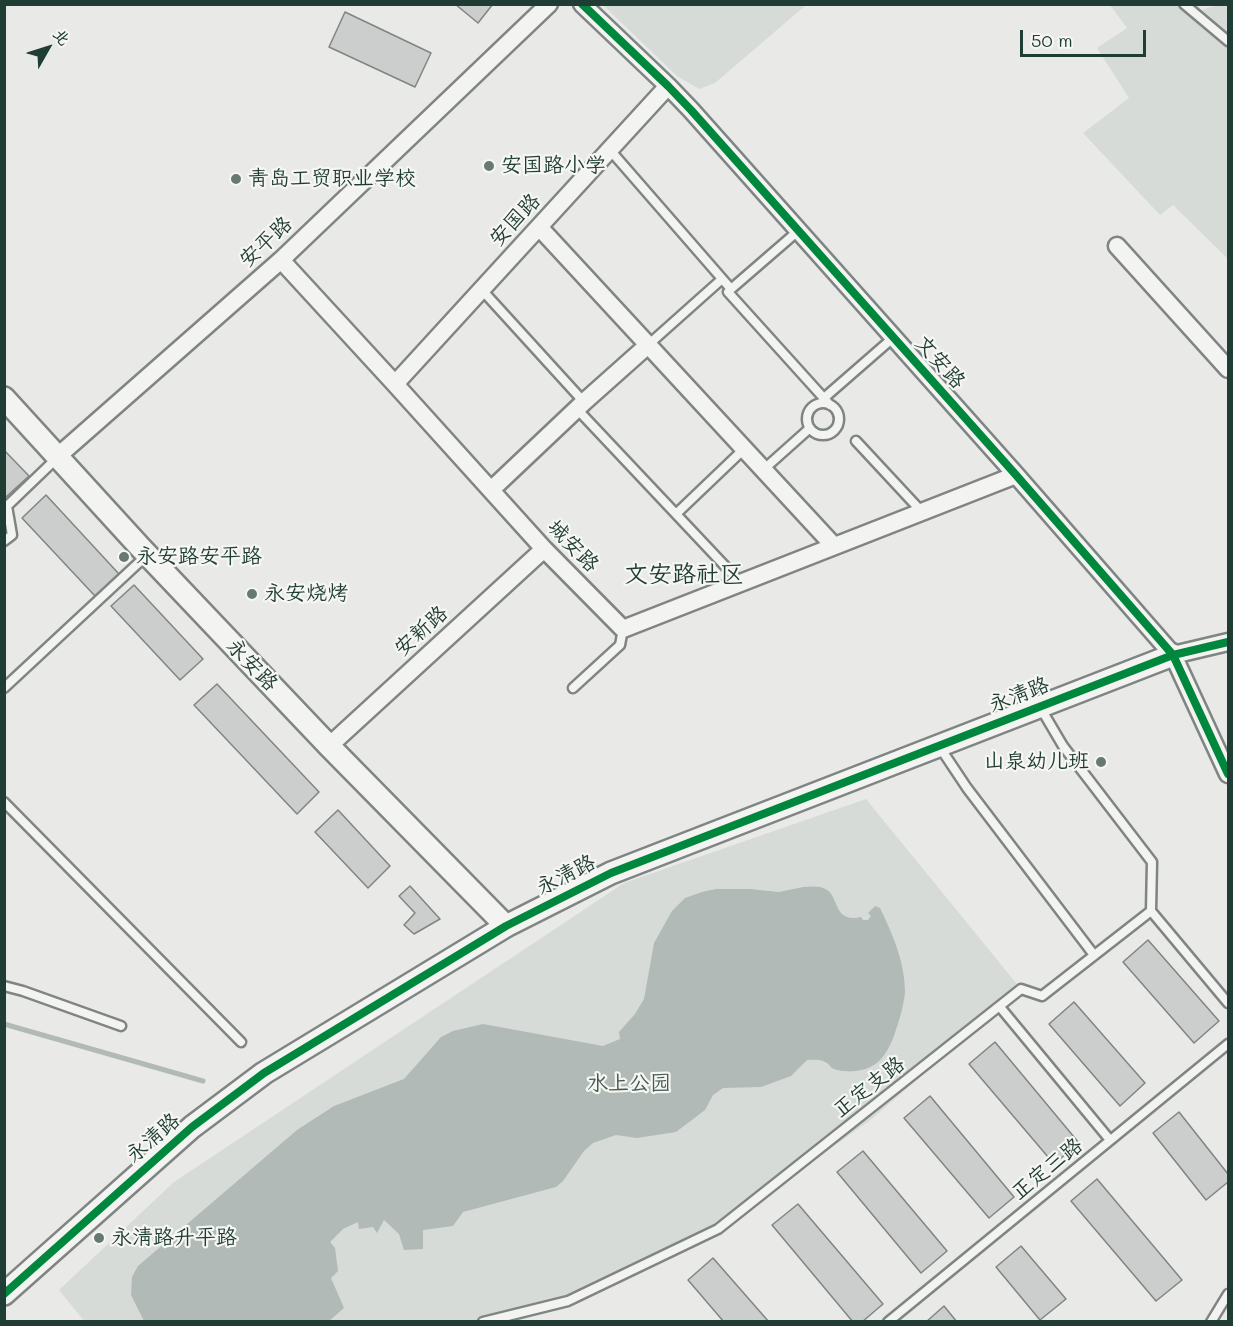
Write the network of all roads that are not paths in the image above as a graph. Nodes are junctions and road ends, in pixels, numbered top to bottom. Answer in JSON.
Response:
{"nodes":[{"id":1,"x":549,"y":4,"type":"edge"},
{"id":2,"x":582,"y":4,"type":"edge"},
{"id":3,"x":1184,"y":4,"type":"edge"},
{"id":4,"x":1228,"y":41,"type":"edge"},
{"id":5,"x":668,"y":86,"type":"junction"},
{"id":6,"x":610,"y":150,"type":"junction"},
{"id":7,"x":539,"y":227,"type":"junction"},
{"id":8,"x":798,"y":231,"type":"junction"},
{"id":9,"x":1118,"y":246,"type":"dead end"},
{"id":10,"x":281,"y":260,"type":"junction"},
{"id":11,"x":722,"y":279,"type":"junction"},
{"id":12,"x":482,"y":290,"type":"junction"},
{"id":13,"x":731,"y":290,"type":"junction"},
{"id":14,"x":894,"y":338,"type":"junction"},
{"id":15,"x":648,"y":345,"type":"junction"},
{"id":16,"x":1228,"y":369,"type":"edge"},
{"id":17,"x":395,"y":384,"type":"junction"},
{"id":18,"x":4,"y":398,"type":"edge"},
{"id":19,"x":827,"y":401,"type":"junction"},
{"id":20,"x":580,"y":405,"type":"junction"},
{"id":21,"x":810,"y":428,"type":"junction"},
{"id":22,"x":856,"y":441,"type":"dead end"},
{"id":23,"x":744,"y":449,"type":"junction"},
{"id":24,"x":58,"y":456,"type":"junction"},
{"id":25,"x":763,"y":470,"type":"junction"},
{"id":26,"x":1016,"y":475,"type":"junction"},
{"id":27,"x":491,"y":490,"type":"junction"},
{"id":28,"x":922,"y":512,"type":"junction"},
{"id":29,"x":676,"y":514,"type":"junction"},
{"id":30,"x":4,"y":541,"type":"edge"},
{"id":31,"x":834,"y":546,"type":"junction"},
{"id":32,"x":544,"y":549,"type":"junction"},
{"id":33,"x":147,"y":554,"type":"junction"},
{"id":34,"x":741,"y":583,"type":"junction"},
{"id":35,"x":623,"y":629,"type":"junction"},
{"id":36,"x":1228,"y":642,"type":"edge"},
{"id":37,"x":1173,"y":655,"type":"junction"},
{"id":38,"x":4,"y":688,"type":"edge"},
{"id":39,"x":573,"y":688,"type":"dead end"},
{"id":40,"x":1040,"y":706,"type":"junction"},
{"id":41,"x":329,"y":746,"type":"junction"},
{"id":42,"x":939,"y":746,"type":"junction"},
{"id":43,"x":1228,"y":774,"type":"edge"},
{"id":44,"x":4,"y":802,"type":"edge"},
{"id":45,"x":1151,"y":911,"type":"junction"},
{"id":46,"x":506,"y":927,"type":"junction"},
{"id":47,"x":1094,"y":955,"type":"junction"},
{"id":48,"x":4,"y":986,"type":"edge"},
{"id":49,"x":1228,"y":1003,"type":"edge"},
{"id":50,"x":1000,"y":1007,"type":"junction"},
{"id":51,"x":121,"y":1026,"type":"dead end"},
{"id":52,"x":241,"y":1042,"type":"dead end"},
{"id":53,"x":1228,"y":1044,"type":"edge"},
{"id":54,"x":1110,"y":1140,"type":"junction"},
{"id":55,"x":4,"y":1294,"type":"edge"},
{"id":56,"x":1228,"y":1294,"type":"edge"},
{"id":57,"x":483,"y":1322,"type":"edge"},
{"id":58,"x":888,"y":1322,"type":"edge"},
{"id":59,"x":1211,"y":1322,"type":"edge"}],
"edges":[{"from":1,"to":10,"type":"street","name":"安平路"},
{"from":2,"to":5,"type":"street","name":"文安路"},
{"from":3,"to":4,"type":"lane"},
{"from":5,"to":6,"type":"street","name":"安国路"},
{"from":5,"to":8,"type":"street","name":"文安路"},
{"from":6,"to":7,"type":"street","name":"安国路"},
{"from":6,"to":11,"type":"lane"},
{"from":7,"to":12,"type":"street","name":"安国路"},
{"from":7,"to":15,"type":"street"},
{"from":8,"to":13,"type":"lane"},
{"from":8,"to":14,"type":"street","name":"文安路"},
{"from":9,"to":16,"type":"street"},
{"from":10,"to":17,"type":"street","name":"城安路"},
{"from":10,"to":24,"type":"street","name":"安平路"},
{"from":11,"to":13,"type":"lane"},
{"from":11,"to":15,"type":"lane"},
{"from":12,"to":17,"type":"street","name":"安国路"},
{"from":12,"to":20,"type":"lane"},
{"from":13,"to":19,"type":"lane"},
{"from":14,"to":19,"type":"lane"},
{"from":14,"to":26,"type":"street","name":"文安路"},
{"from":15,"to":20,"type":"street"},
{"from":15,"to":23,"type":"street"},
{"from":17,"to":27,"type":"street","name":"城安路"},
{"from":18,"to":24,"type":"street","name":"永安路"},
{"from":19,"to":21,"type":"lane"},
{"from":19,"to":21,"type":"lane"},
{"from":20,"to":27,"type":"street"},
{"from":20,"to":29,"type":"lane"},
{"from":21,"to":25,"type":"lane"},
{"from":22,"to":28,"type":"lane"},
{"from":23,"to":25,"type":"street"},
{"from":23,"to":29,"type":"lane"},
{"from":24,"to":30,"type":"lane"},
{"from":24,"to":33,"type":"street","name":"永安路"},
{"from":25,"to":31,"type":"street"},
{"from":26,"to":28,"type":"street"},
{"from":26,"to":37,"type":"street","name":"文安路"},
{"from":27,"to":32,"type":"street","name":"城安路"},
{"from":28,"to":31,"type":"street"},
{"from":29,"to":34,"type":"lane"},
{"from":31,"to":34,"type":"street"},
{"from":32,"to":35,"type":"street","name":"城安路"},
{"from":32,"to":41,"type":"street","name":"安新路"},
{"from":33,"to":38,"type":"lane"},
{"from":33,"to":41,"type":"street","name":"永安路"},
{"from":34,"to":35,"type":"street"},
{"from":35,"to":39,"type":"lane"},
{"from":36,"to":37,"type":"street","name":"永清路"},
{"from":37,"to":40,"type":"street","name":"永清路"},
{"from":37,"to":43,"type":"street","name":"文安路"},
{"from":40,"to":42,"type":"street","name":"永清路"},
{"from":40,"to":45,"type":"lane"},
{"from":41,"to":46,"type":"street","name":"永安路"},
{"from":42,"to":46,"type":"street","name":"永清路"},
{"from":42,"to":47,"type":"lane"},
{"from":44,"to":52,"type":"lane"},
{"from":45,"to":47,"type":"lane","name":"正定支路"},
{"from":45,"to":49,"type":"lane"},
{"from":46,"to":55,"type":"street","name":"永清路"},
{"from":47,"to":50,"type":"lane","name":"正定支路"},
{"from":48,"to":51,"type":"lane"},
{"from":50,"to":54,"type":"lane"},
{"from":50,"to":57,"type":"lane","name":"正定支路"},
{"from":53,"to":54,"type":"lane","name":"正定三路"},
{"from":54,"to":58,"type":"lane","name":"正定三路"},
{"from":56,"to":59,"type":"lane"}]}
